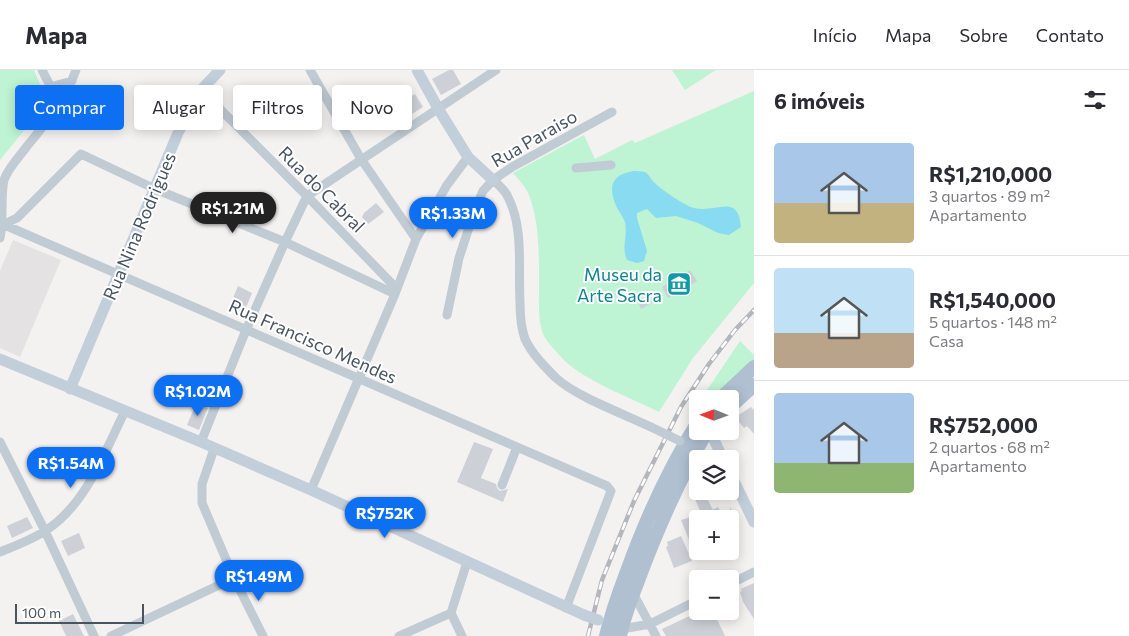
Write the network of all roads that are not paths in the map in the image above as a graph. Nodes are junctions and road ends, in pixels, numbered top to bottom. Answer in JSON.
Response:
{"nodes":[{"id":1,"x":42,"y":70,"type":"edge"},
{"id":2,"x":76,"y":70,"type":"edge"},
{"id":3,"x":220,"y":70,"type":"edge"},
{"id":4,"x":310,"y":70,"type":"edge"},
{"id":5,"x":417,"y":70,"type":"edge"},
{"id":6,"x":496,"y":70,"type":"edge"},
{"id":7,"x":72,"y":80,"type":"junction"},
{"id":8,"x":49,"y":85,"type":"edge"},
{"id":9,"x":56,"y":85,"type":"edge"},
{"id":10,"x":69,"y":85,"type":"edge"},
{"id":11,"x":206,"y":85,"type":"edge"},
{"id":12,"x":439,"y":110,"type":"junction"},
{"id":13,"x":223,"y":112,"type":"edge"},
{"id":14,"x":612,"y":112,"type":"dead end"},
{"id":15,"x":40,"y":130,"type":"edge"},
{"id":16,"x":180,"y":130,"type":"edge"},
{"id":17,"x":468,"y":157,"type":"junction"},
{"id":18,"x":361,"y":159,"type":"junction"},
{"id":19,"x":607,"y":167,"type":"dead end"},
{"id":20,"x":578,"y":170,"type":"dead end"},
{"id":21,"x":493,"y":180,"type":"junction"},
{"id":22,"x":155,"y":189,"type":"junction"},
{"id":23,"x":307,"y":196,"type":"junction"},
{"id":24,"x":1,"y":224,"type":"edge"},
{"id":25,"x":0,"y":238,"type":"edge"},
{"id":26,"x":416,"y":239,"type":"junction"},
{"id":27,"x":285,"y":242,"type":"junction"},
{"id":28,"x":119,"y":274,"type":"junction"},
{"id":29,"x":396,"y":292,"type":"junction"},
{"id":30,"x":447,"y":315,"type":"dead end"},
{"id":31,"x":246,"y":330,"type":"junction"},
{"id":32,"x":0,"y":360,"type":"edge"},
{"id":33,"x":754,"y":367,"type":"edge"},
{"id":34,"x":359,"y":379,"type":"junction"},
{"id":35,"x":754,"y":385,"type":"edge"},
{"id":36,"x":70,"y":389,"type":"junction"},
{"id":37,"x":737,"y":390,"type":"edge"},
{"id":38,"x":739,"y":391,"type":"edge"},
{"id":39,"x":125,"y":411,"type":"junction"},
{"id":40,"x":689,"y":433,"type":"edge"},
{"id":41,"x":704,"y":440,"type":"edge"},
{"id":42,"x":0,"y":442,"type":"edge"},
{"id":43,"x":201,"y":442,"type":"junction"},
{"id":44,"x":682,"y":442,"type":"junction"},
{"id":45,"x":518,"y":447,"type":"junction"},
{"id":46,"x":214,"y":448,"type":"junction"},
{"id":47,"x":502,"y":485,"type":"dead end"},
{"id":48,"x":311,"y":490,"type":"junction"},
{"id":49,"x":739,"y":491,"type":"edge"},
{"id":50,"x":754,"y":522,"type":"edge"},
{"id":51,"x":45,"y":531,"type":"junction"},
{"id":52,"x":0,"y":552,"type":"edge"},
{"id":53,"x":467,"y":562,"type":"junction"},
{"id":54,"x":754,"y":572,"type":"edge"},
{"id":55,"x":234,"y":578,"type":"junction"},
{"id":56,"x":739,"y":580,"type":"edge"},
{"id":57,"x":633,"y":594,"type":"junction"},
{"id":58,"x":689,"y":604,"type":"edge"},
{"id":59,"x":566,"y":608,"type":"junction"},
{"id":60,"x":451,"y":613,"type":"junction"},
{"id":61,"x":650,"y":624,"type":"junction"},
{"id":62,"x":611,"y":629,"type":"edge"},
{"id":63,"x":94,"y":636,"type":"edge"},
{"id":64,"x":111,"y":636,"type":"edge"},
{"id":65,"x":263,"y":636,"type":"edge"},
{"id":66,"x":399,"y":636,"type":"edge"},
{"id":67,"x":462,"y":636,"type":"edge"},
{"id":68,"x":656,"y":636,"type":"edge"}],
"edges":[{"from":1,"to":8,"type":"street"},
{"from":2,"to":7,"type":"street"},
{"from":3,"to":11,"type":"street","name":"Rua Nina Rodrigues"},
{"from":4,"to":18,"type":"street"},
{"from":5,"to":12,"type":"street"},
{"from":6,"to":12,"type":"street"},
{"from":7,"to":9,"type":"street"},
{"from":7,"to":10,"type":"street"},
{"from":12,"to":17,"type":"street"},
{"from":12,"to":18,"type":"street"},
{"from":13,"to":23,"type":"street","name":"Rua do Cabral"},
{"from":14,"to":21,"type":"street","name":"Rua Paraiso"},
{"from":15,"to":24,"type":"street"},
{"from":16,"to":22,"type":"street","name":"Rua Nina Rodrigues"},
{"from":17,"to":21,"type":"street"},
{"from":17,"to":26,"type":"street"},
{"from":18,"to":23,"type":"street"},
{"from":18,"to":26,"type":"street"},
{"from":19,"to":20,"type":"street"},
{"from":21,"to":30,"type":"street","name":"Rua Paraiso"},
{"from":21,"to":44,"type":"street","bridge":true},
{"from":22,"to":24,"type":"street"},
{"from":22,"to":27,"type":"street"},
{"from":22,"to":28,"type":"street","name":"Rua Nina Rodrigues"},
{"from":23,"to":27,"type":"street"},
{"from":23,"to":29,"type":"street","name":"Rua do Cabral"},
{"from":24,"to":25,"type":"street"},
{"from":24,"to":28,"type":"street","name":"Rua Francisco Mendes"},
{"from":26,"to":29,"type":"street"},
{"from":27,"to":29,"type":"street"},
{"from":27,"to":31,"type":"street"},
{"from":28,"to":31,"type":"street","name":"Rua Francisco Mendes"},
{"from":28,"to":36,"type":"street","name":"Rua Nina Rodrigues"},
{"from":29,"to":34,"type":"street"},
{"from":31,"to":34,"type":"street","name":"Rua Francisco Mendes"},
{"from":31,"to":43,"type":"street"},
{"from":32,"to":36,"type":"street"},
{"from":33,"to":37,"type":"main road"},
{"from":34,"to":45,"type":"street","name":"Rua Francisco Mendes"},
{"from":34,"to":48,"type":"street"},
{"from":35,"to":38,"type":"main road"},
{"from":36,"to":39,"type":"street"},
{"from":39,"to":43,"type":"street"},
{"from":39,"to":51,"type":"street"},
{"from":40,"to":44,"type":"main road"},
{"from":41,"to":57,"type":"main road"},
{"from":42,"to":51,"type":"street"},
{"from":43,"to":46,"type":"street"},
{"from":44,"to":62,"type":"main road"},
{"from":45,"to":47,"type":"street"},
{"from":45,"to":59,"type":"street","name":"Rua Francisco Mendes"},
{"from":46,"to":48,"type":"street"},
{"from":46,"to":55,"type":"street"},
{"from":48,"to":53,"type":"street"},
{"from":49,"to":50,"type":"street"},
{"from":51,"to":52,"type":"street"},
{"from":51,"to":63,"type":"street"},
{"from":53,"to":59,"type":"street"},
{"from":53,"to":60,"type":"street"},
{"from":54,"to":56,"type":"street"},
{"from":55,"to":64,"type":"street"},
{"from":55,"to":65,"type":"street"},
{"from":57,"to":61,"type":"street"},
{"from":57,"to":62,"type":"main road"},
{"from":58,"to":61,"type":"street"},
{"from":59,"to":62,"type":"street","bridge":true},
{"from":60,"to":66,"type":"street"},
{"from":60,"to":67,"type":"street"},
{"from":61,"to":62,"type":"street"},
{"from":61,"to":68,"type":"street"}]}
